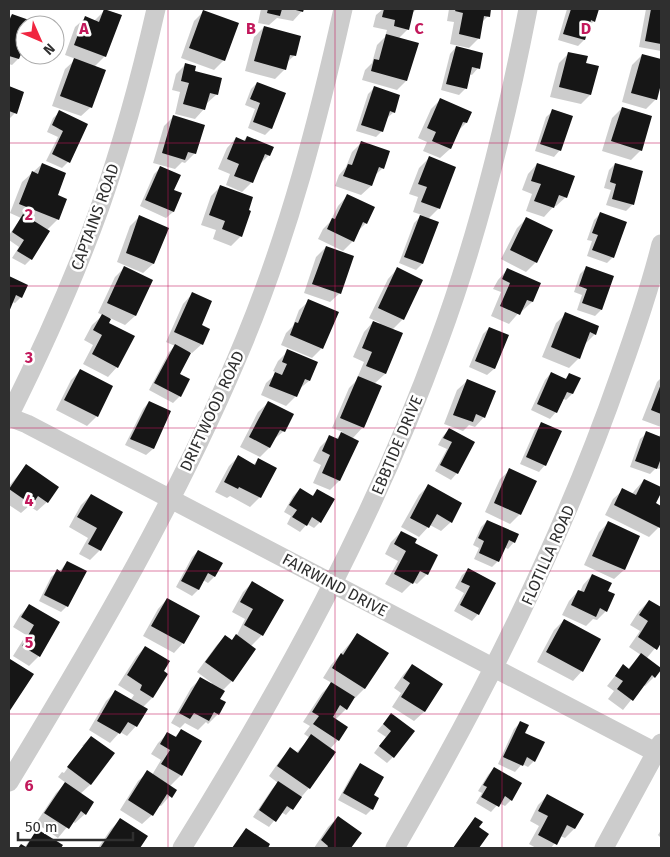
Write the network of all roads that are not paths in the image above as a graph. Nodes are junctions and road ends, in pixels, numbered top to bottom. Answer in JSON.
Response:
{"nodes":[{"id":1,"x":156,"y":9,"type":"edge"},
{"id":2,"x":343,"y":9,"type":"edge"},
{"id":3,"x":528,"y":9,"type":"edge"},
{"id":4,"x":661,"y":244,"type":"edge"},
{"id":5,"x":9,"y":417,"type":"edge"},
{"id":6,"x":171,"y":499,"type":"junction"},
{"id":7,"x":333,"y":584,"type":"junction"},
{"id":8,"x":494,"y":668,"type":"junction"},
{"id":9,"x":660,"y":750,"type":"edge"},
{"id":10,"x":9,"y":782,"type":"edge"},
{"id":11,"x":182,"y":848,"type":"edge"},
{"id":12,"x":395,"y":848,"type":"edge"},
{"id":13,"x":604,"y":848,"type":"edge"}],
"edges":[{"from":1,"to":5,"type":"street","name":"CAPTAINS ROAD"},
{"from":2,"to":6,"type":"street","name":"DRIFTWOOD ROAD"},
{"from":3,"to":7,"type":"street","name":"EBBTIDE DRIVE"},
{"from":4,"to":8,"type":"street","name":"FLOTILLA ROAD"},
{"from":5,"to":6,"type":"street","name":"FAIRWIND DRIVE"},
{"from":6,"to":7,"type":"street","name":"FAIRWIND DRIVE"},
{"from":6,"to":10,"type":"street","name":"DRIFTWOOD ROAD"},
{"from":7,"to":8,"type":"street","name":"FAIRWIND DRIVE"},
{"from":7,"to":11,"type":"street","name":"EBBTIDE DRIVE"},
{"from":8,"to":9,"type":"street","name":"FAIRWIND DRIVE"},
{"from":8,"to":12,"type":"street","name":"FLOTILLA ROAD"},
{"from":9,"to":13,"type":"street"}]}
